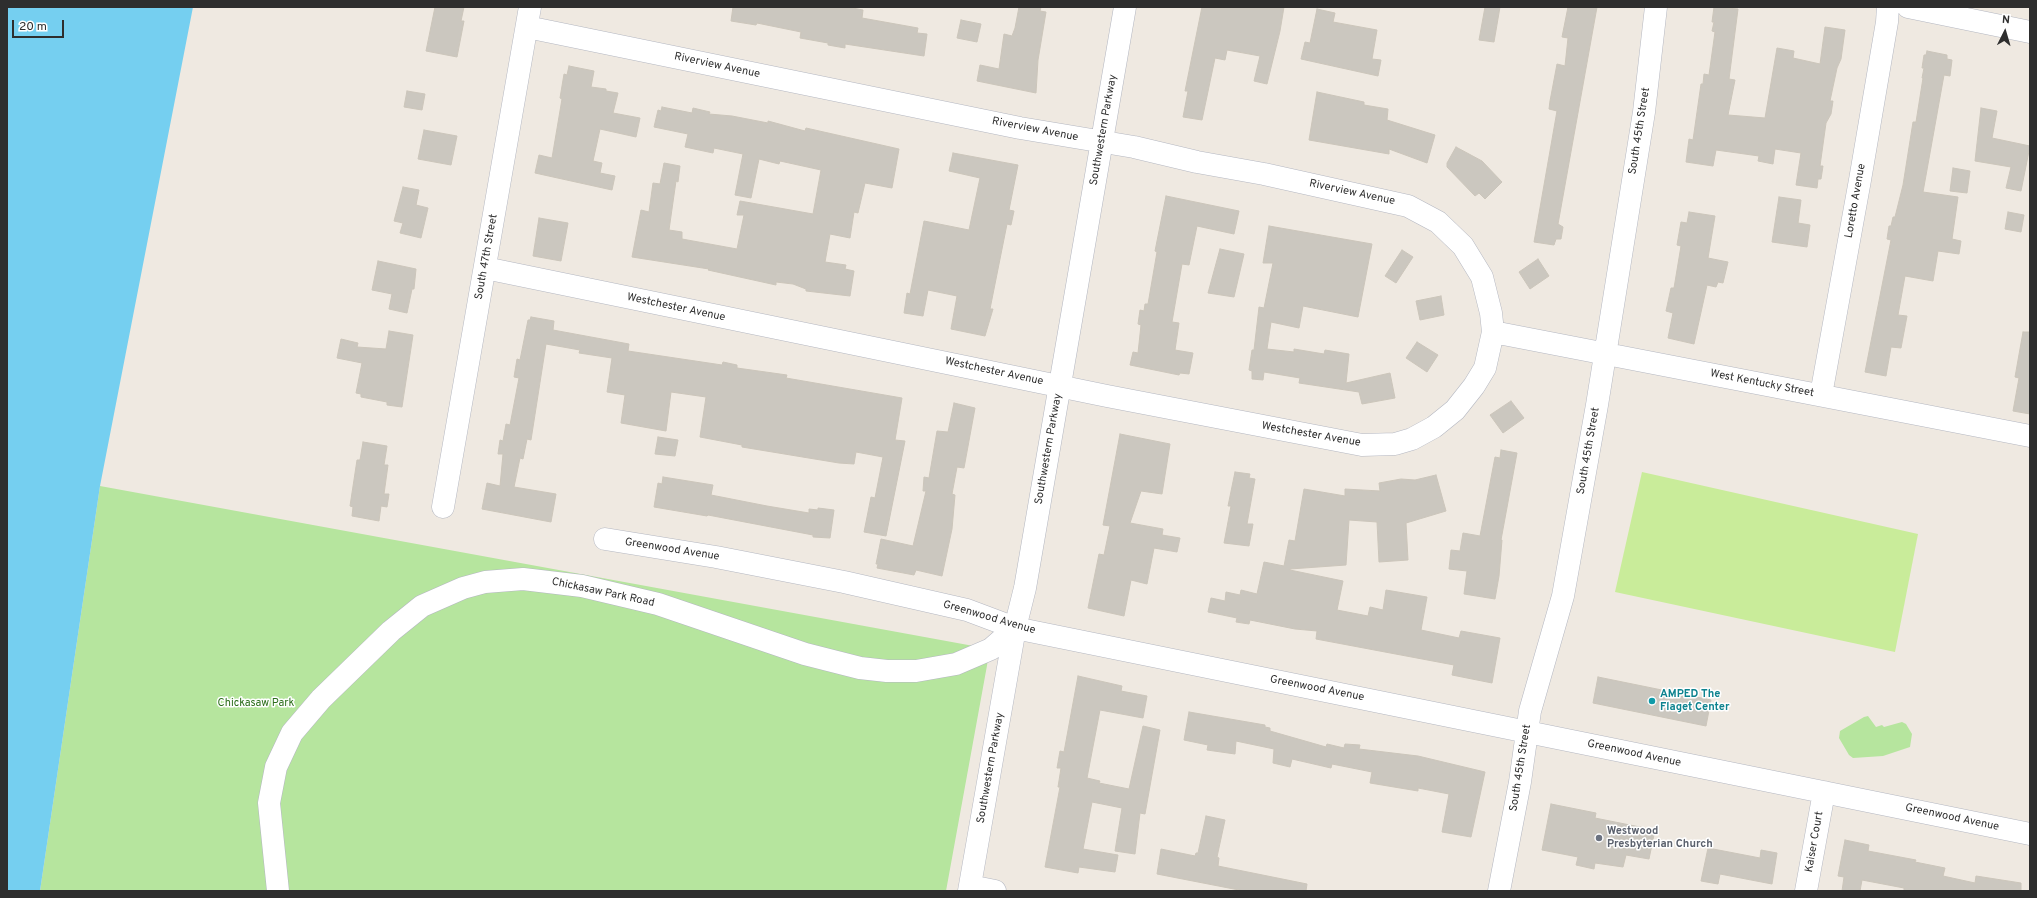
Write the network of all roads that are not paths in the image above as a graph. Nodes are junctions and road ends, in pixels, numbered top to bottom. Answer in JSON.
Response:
{"nodes":[{"id":1,"x":1125,"y":7,"type":"edge"},
{"id":2,"x":1656,"y":7,"type":"edge"},
{"id":3,"x":1888,"y":7,"type":"edge"},
{"id":4,"x":1908,"y":7,"type":"edge"},
{"id":5,"x":528,"y":17,"type":"edge"},
{"id":6,"x":2030,"y":32,"type":"edge"},
{"id":7,"x":1102,"y":142,"type":"junction"},
{"id":8,"x":485,"y":268,"type":"junction"},
{"id":9,"x":1494,"y":332,"type":"junction"},
{"id":10,"x":1605,"y":354,"type":"junction"},
{"id":11,"x":1059,"y":386,"type":"junction"},
{"id":12,"x":1821,"y":395,"type":"junction"},
{"id":13,"x":2030,"y":436,"type":"edge"},
{"id":14,"x":443,"y":507,"type":"dead end"},
{"id":15,"x":606,"y":539,"type":"dead end"},
{"id":16,"x":1015,"y":628,"type":"junction"},
{"id":17,"x":1527,"y":732,"type":"junction"},
{"id":18,"x":1824,"y":792,"type":"junction"},
{"id":19,"x":2030,"y":834,"type":"edge"},
{"id":20,"x":969,"y":888,"type":"edge"},
{"id":21,"x":278,"y":891,"type":"edge"},
{"id":22,"x":995,"y":891,"type":"edge"},
{"id":23,"x":1499,"y":891,"type":"edge"},
{"id":24,"x":1806,"y":891,"type":"edge"}],
"edges":[{"from":1,"to":7,"type":"street","name":"Southwestern Parkway"},
{"from":2,"to":10,"type":"street","name":"South 45th Street"},
{"from":3,"to":12,"type":"street","name":"Loretto Avenue"},
{"from":4,"to":6,"type":"street"},
{"from":5,"to":7,"type":"street","name":"Riverview Avenue"},
{"from":5,"to":8,"type":"street","name":"South 47th Street"},
{"from":7,"to":9,"type":"street","name":"Riverview Avenue"},
{"from":7,"to":11,"type":"street","name":"Southwestern Parkway"},
{"from":8,"to":11,"type":"street","name":"Westchester Avenue"},
{"from":8,"to":14,"type":"street","name":"South 47th Street"},
{"from":9,"to":10,"type":"street","name":"West Kentucky Street"},
{"from":9,"to":11,"type":"street","name":"Westchester Avenue"},
{"from":10,"to":12,"type":"street","name":"West Kentucky Street"},
{"from":10,"to":17,"type":"street","name":"South 45th Street"},
{"from":11,"to":16,"type":"street","name":"Southwestern Parkway"},
{"from":12,"to":13,"type":"street","name":"West Kentucky Street"},
{"from":15,"to":16,"type":"street","name":"Greenwood Avenue"},
{"from":16,"to":17,"type":"street","name":"Greenwood Avenue"},
{"from":16,"to":20,"type":"street","name":"Southwestern Parkway"},
{"from":16,"to":21,"type":"street","name":"Chickasaw Park Road"},
{"from":17,"to":18,"type":"street","name":"Greenwood Avenue"},
{"from":17,"to":23,"type":"street","name":"South 45th Street"},
{"from":18,"to":19,"type":"street","name":"Greenwood Avenue"},
{"from":18,"to":24,"type":"street","name":"Kaiser Court"},
{"from":20,"to":22,"type":"street"}]}
